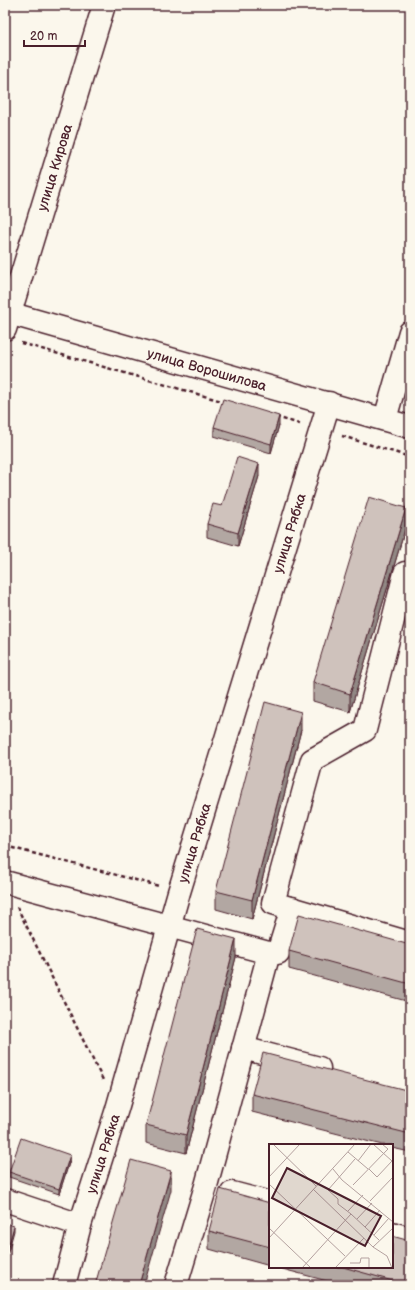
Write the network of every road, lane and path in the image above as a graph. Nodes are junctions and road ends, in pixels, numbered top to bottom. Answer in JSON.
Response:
{"nodes":[{"id":1,"x":104,"y":5,"type":"edge"},
{"id":2,"x":10,"y":324,"type":"edge"},
{"id":3,"x":410,"y":332,"type":"edge"},
{"id":4,"x":230,"y":403,"type":"edge"},
{"id":5,"x":329,"y":403,"type":"junction"},
{"id":6,"x":276,"y":416,"type":"edge"},
{"id":7,"x":385,"y":419,"type":"junction"},
{"id":8,"x":410,"y":427,"type":"edge"},
{"id":9,"x":321,"y":430,"type":"junction"},
{"id":10,"x":410,"y":457,"type":"edge"},
{"id":11,"x":410,"y":574,"type":"edge"},
{"id":12,"x":5,"y":846,"type":"edge"},
{"id":13,"x":5,"y":882,"type":"edge"},
{"id":14,"x":179,"y":892,"type":"junction"},
{"id":15,"x":16,"y":904,"type":"dead end"},
{"id":16,"x":292,"y":908,"type":"junction"},
{"id":17,"x":170,"y":927,"type":"junction"},
{"id":18,"x":410,"y":943,"type":"edge"},
{"id":19,"x":269,"y":953,"type":"junction"},
{"id":20,"x":243,"y":1048,"type":"junction"},
{"id":21,"x":342,"y":1074,"type":"edge"},
{"id":22,"x":103,"y":1081,"type":"dead end"},
{"id":23,"x":206,"y":1186,"type":"junction"},
{"id":24,"x":5,"y":1200,"type":"edge"},
{"id":25,"x":269,"y":1202,"type":"edge"},
{"id":26,"x":80,"y":1225,"type":"junction"},
{"id":27,"x":393,"y":1233,"type":"edge"},
{"id":28,"x":410,"y":1238,"type":"edge"},
{"id":29,"x":64,"y":1285,"type":"edge"},
{"id":30,"x":176,"y":1285,"type":"edge"}],
"edges":[{"from":1,"to":2,"type":"street","name":"улица Кирова"},
{"from":2,"to":4,"type":"path"},
{"from":2,"to":5,"type":"street","name":"улица Ворошилова"},
{"from":3,"to":7,"type":"street"},
{"from":5,"to":7,"type":"street","name":"улица Ворошилова"},
{"from":5,"to":9,"type":"street","name":"улица Рябка"},
{"from":6,"to":9,"type":"path"},
{"from":7,"to":8,"type":"street","name":"улица Ворошилова"},
{"from":9,"to":10,"type":"path"},
{"from":9,"to":14,"type":"street","name":"улица Рябка"},
{"from":11,"to":16,"type":"street"},
{"from":12,"to":14,"type":"path"},
{"from":13,"to":17,"type":"street"},
{"from":14,"to":17,"type":"street","name":"улица Рябка"},
{"from":15,"to":22,"type":"path"},
{"from":16,"to":18,"type":"street"},
{"from":16,"to":19,"type":"street"},
{"from":17,"to":19,"type":"street"},
{"from":17,"to":26,"type":"street","name":"улица Рябка"},
{"from":19,"to":20,"type":"street"},
{"from":20,"to":21,"type":"street"},
{"from":20,"to":23,"type":"street"},
{"from":23,"to":25,"type":"street"},
{"from":23,"to":30,"type":"street"},
{"from":24,"to":26,"type":"street"},
{"from":26,"to":29,"type":"street","name":"улица Рябка"},
{"from":27,"to":28,"type":"street"}]}
